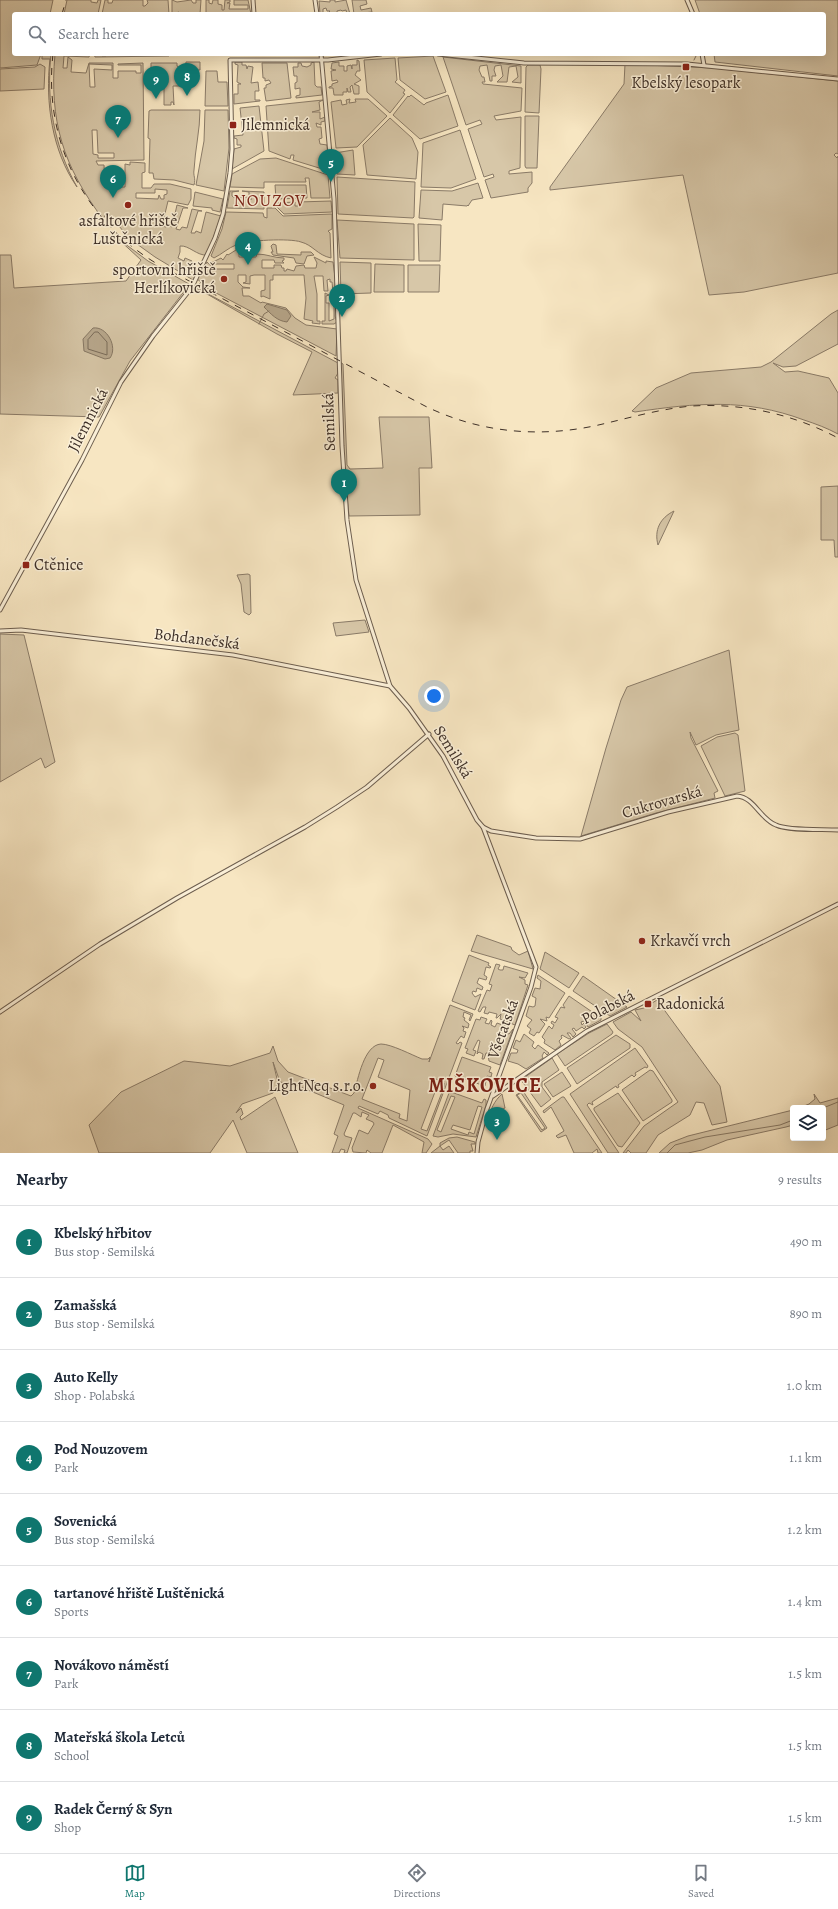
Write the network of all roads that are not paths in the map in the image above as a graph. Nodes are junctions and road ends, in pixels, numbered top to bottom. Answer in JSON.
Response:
{"nodes":[{"id":1,"x":253,"y":0,"type":"edge"},
{"id":2,"x":315,"y":0,"type":"edge"},
{"id":3,"x":687,"y":0,"type":"edge"},
{"id":4,"x":254,"y":12,"type":"edge"},
{"id":5,"x":317,"y":12,"type":"edge"},
{"id":6,"x":692,"y":12,"type":"edge"},
{"id":7,"x":258,"y":56,"type":"edge"},
{"id":8,"x":322,"y":56,"type":"edge"},
{"id":9,"x":361,"y":56,"type":"edge"},
{"id":10,"x":454,"y":56,"type":"edge"},
{"id":11,"x":702,"y":56,"type":"edge"},
{"id":12,"x":259,"y":60,"type":"junction"},
{"id":13,"x":322,"y":60,"type":"junction"},
{"id":14,"x":704,"y":65,"type":"junction"},
{"id":15,"x":838,"y":79,"type":"edge"},
{"id":16,"x":0,"y":610,"type":"edge"},
{"id":17,"x":0,"y":630,"type":"edge"},
{"id":18,"x":390,"y":686,"type":"junction"},
{"id":19,"x":429,"y":734,"type":"junction"},
{"id":20,"x":483,"y":827,"type":"junction"},
{"id":21,"x":838,"y":830,"type":"edge"},
{"id":22,"x":838,"y":904,"type":"edge"},
{"id":23,"x":536,"y":970,"type":"joint"},
{"id":24,"x":0,"y":1012,"type":"edge"},
{"id":25,"x":493,"y":1096,"type":"junction"},
{"id":26,"x":477,"y":1153,"type":"edge"}],
"edges":[{"from":1,"to":4,"type":"street"},
{"from":2,"to":5,"type":"street"},
{"from":3,"to":6,"type":"street"},
{"from":7,"to":12,"type":"street"},
{"from":8,"to":13,"type":"street","name":"Semilská"},
{"from":9,"to":13,"type":"street"},
{"from":10,"to":14,"type":"street"},
{"from":11,"to":14,"type":"street"},
{"from":12,"to":13,"type":"street"},
{"from":12,"to":16,"type":"street","name":"Jilemnická"},
{"from":13,"to":18,"type":"street","name":"Semilská"},
{"from":14,"to":15,"type":"street"},
{"from":17,"to":18,"type":"street","name":"Bohdanečská"},
{"from":18,"to":19,"type":"street","name":"Semilská"},
{"from":19,"to":20,"type":"street","name":"Semilská"},
{"from":19,"to":24,"type":"street"},
{"from":20,"to":21,"type":"street","name":"Cukrovarská"},
{"from":20,"to":23,"type":"street","name":"Semilská"},
{"from":22,"to":25,"type":"street","name":"Polabská"},
{"from":23,"to":25,"type":"street","name":"Všetatská"},
{"from":25,"to":26,"type":"street"}]}
